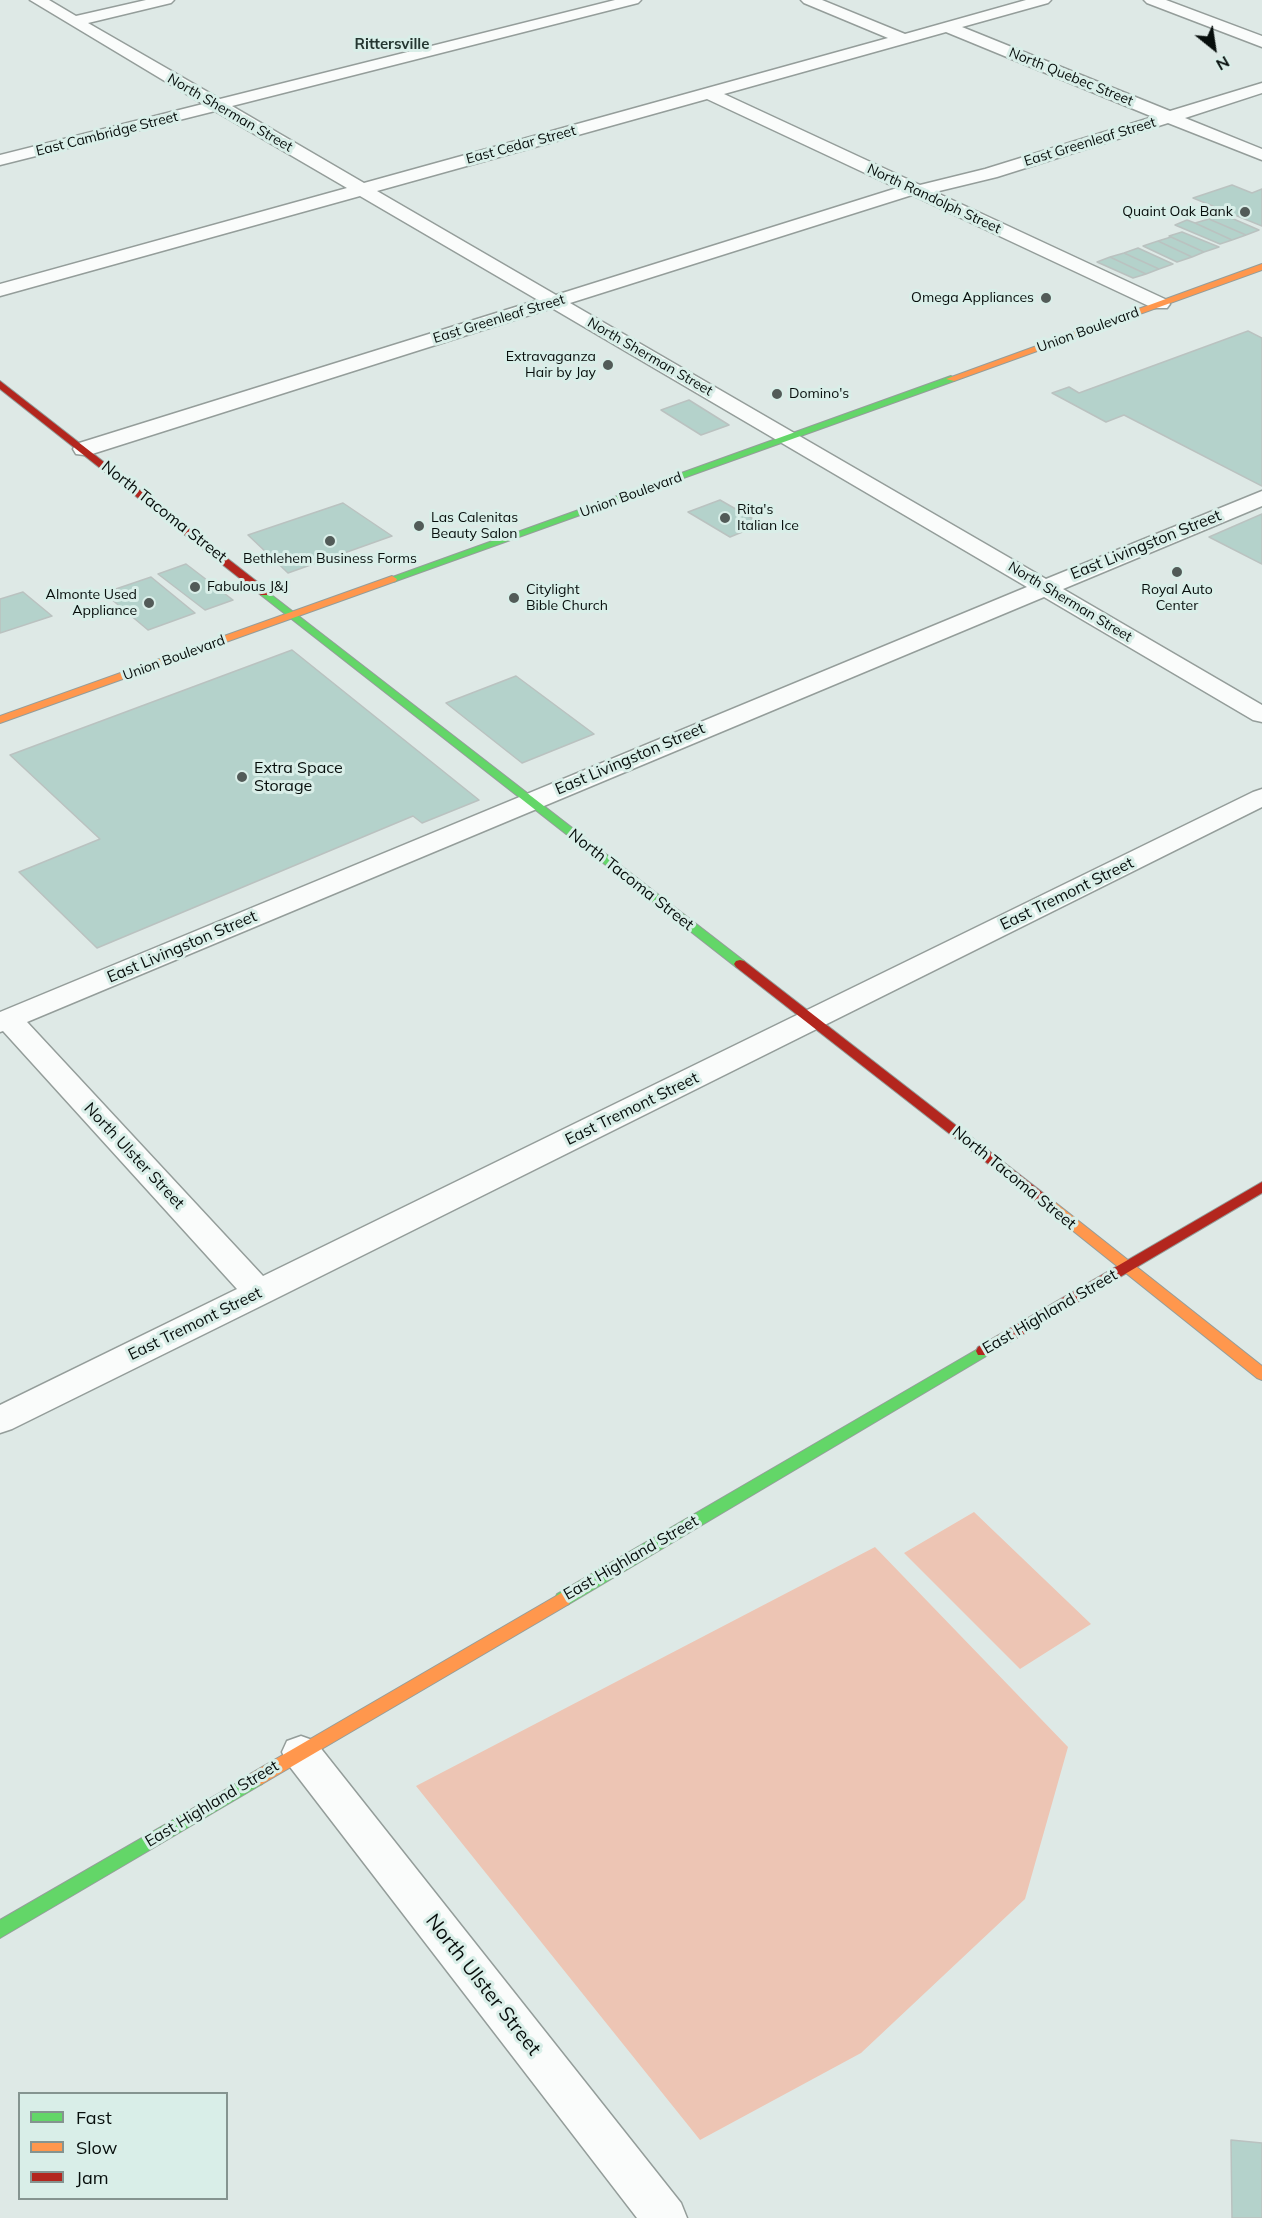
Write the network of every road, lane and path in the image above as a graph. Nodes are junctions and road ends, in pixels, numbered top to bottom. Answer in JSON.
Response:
{"nodes":[{"id":1,"x":38,"y":0,"type":"edge"},
{"id":2,"x":166,"y":0,"type":"edge"},
{"id":3,"x":633,"y":0,"type":"edge"},
{"id":4,"x":809,"y":0,"type":"edge"},
{"id":5,"x":989,"y":0,"type":"edge"},
{"id":6,"x":1043,"y":0,"type":"edge"},
{"id":7,"x":1152,"y":0,"type":"edge"},
{"id":8,"x":1012,"y":9,"type":"junction"},
{"id":9,"x":74,"y":21,"type":"junction"},
{"id":10,"x":947,"y":27,"type":"junction"},
{"id":11,"x":904,"y":39,"type":"junction"},
{"id":12,"x":1262,"y":42,"type":"edge"},
{"id":13,"x":1262,"y":88,"type":"edge"},
{"id":14,"x":708,"y":93,"type":"junction"},
{"id":15,"x":218,"y":105,"type":"junction"},
{"id":16,"x":1169,"y":117,"type":"junction"},
{"id":17,"x":1262,"y":155,"type":"edge"},
{"id":18,"x":0,"y":160,"type":"edge"},
{"id":19,"x":361,"y":189,"type":"junction"},
{"id":20,"x":915,"y":190,"type":"junction"},
{"id":21,"x":1262,"y":267,"type":"edge"},
{"id":22,"x":0,"y":290,"type":"edge"},
{"id":23,"x":555,"y":302,"type":"junction"},
{"id":24,"x":1160,"y":304,"type":"junction"},
{"id":25,"x":0,"y":384,"type":"edge"},
{"id":26,"x":788,"y":438,"type":"junction"},
{"id":27,"x":84,"y":449,"type":"junction"},
{"id":28,"x":1262,"y":498,"type":"edge"},
{"id":29,"x":1043,"y":587,"type":"junction"},
{"id":30,"x":294,"y":615,"type":"junction"},
{"id":31,"x":1262,"y":715,"type":"edge"},
{"id":32,"x":0,"y":720,"type":"edge"},
{"id":33,"x":1262,"y":797,"type":"edge"},
{"id":34,"x":530,"y":801,"type":"junction"},
{"id":35,"x":812,"y":1020,"type":"junction"},
{"id":36,"x":4,"y":1021,"type":"edge"},
{"id":37,"x":1262,"y":1187,"type":"edge"},
{"id":38,"x":1125,"y":1268,"type":"junction"},
{"id":39,"x":260,"y":1293,"type":"junction"},
{"id":40,"x":1262,"y":1374,"type":"edge"},
{"id":41,"x":0,"y":1420,"type":"edge"},
{"id":42,"x":300,"y":1752,"type":"junction"},
{"id":43,"x":0,"y":1930,"type":"edge"},
{"id":44,"x":665,"y":2218,"type":"edge"}],
"edges":[{"from":1,"to":9,"type":"street","name":"North Sherman Street"},
{"from":2,"to":9,"type":"street"},
{"from":3,"to":15,"type":"street","name":"East Cambridge Street"},
{"from":4,"to":11,"type":"street"},
{"from":5,"to":8,"type":"street"},
{"from":6,"to":8,"type":"street","name":"East Cedar Street"},
{"from":7,"to":12,"type":"street"},
{"from":8,"to":10,"type":"street","name":"East Cedar Street"},
{"from":9,"to":15,"type":"street","name":"North Sherman Street"},
{"from":10,"to":11,"type":"street","name":"East Cedar Street"},
{"from":10,"to":16,"type":"street","name":"North Quebec Street"},
{"from":11,"to":14,"type":"street","name":"East Cedar Street"},
{"from":13,"to":16,"type":"street","name":"East Greenleaf Street"},
{"from":14,"to":19,"type":"street","name":"East Cedar Street"},
{"from":14,"to":20,"type":"street","name":"North Randolph Street"},
{"from":15,"to":18,"type":"street","name":"East Cambridge Street"},
{"from":15,"to":19,"type":"street","name":"North Sherman Street"},
{"from":16,"to":17,"type":"street","name":"North Quebec Street"},
{"from":16,"to":20,"type":"street","name":"East Greenleaf Street"},
{"from":19,"to":22,"type":"street","name":"East Cedar Street"},
{"from":19,"to":23,"type":"street","name":"North Sherman Street"},
{"from":20,"to":23,"type":"street","name":"East Greenleaf Street"},
{"from":20,"to":24,"type":"street","name":"North Randolph Street"},
{"from":21,"to":24,"type":"street","name":"Union Boulevard"},
{"from":23,"to":26,"type":"street","name":"North Sherman Street"},
{"from":23,"to":27,"type":"street","name":"East Greenleaf Street"},
{"from":24,"to":26,"type":"street","name":"Union Boulevard"},
{"from":25,"to":27,"type":"street","name":"North Tacoma Street"},
{"from":26,"to":29,"type":"street","name":"North Sherman Street"},
{"from":26,"to":30,"type":"street","name":"Union Boulevard"},
{"from":27,"to":30,"type":"street","name":"North Tacoma Street"},
{"from":28,"to":29,"type":"street","name":"East Livingston Street"},
{"from":29,"to":31,"type":"street","name":"North Sherman Street"},
{"from":29,"to":34,"type":"street","name":"East Livingston Street"},
{"from":30,"to":32,"type":"street","name":"Union Boulevard"},
{"from":30,"to":34,"type":"street","name":"North Tacoma Street"},
{"from":33,"to":35,"type":"street","name":"East Tremont Street"},
{"from":34,"to":35,"type":"street","name":"North Tacoma Street"},
{"from":34,"to":36,"type":"street","name":"East Livingston Street"},
{"from":35,"to":38,"type":"street","name":"North Tacoma Street"},
{"from":35,"to":39,"type":"street","name":"East Tremont Street"},
{"from":36,"to":39,"type":"street","name":"North Ulster Street"},
{"from":37,"to":38,"type":"street","name":"East Highland Street"},
{"from":38,"to":40,"type":"street","name":"North Tacoma Street"},
{"from":38,"to":42,"type":"street","name":"East Highland Street"},
{"from":39,"to":41,"type":"street","name":"East Tremont Street"},
{"from":42,"to":43,"type":"street","name":"East Highland Street"},
{"from":42,"to":44,"type":"street","name":"North Ulster Street"}]}
